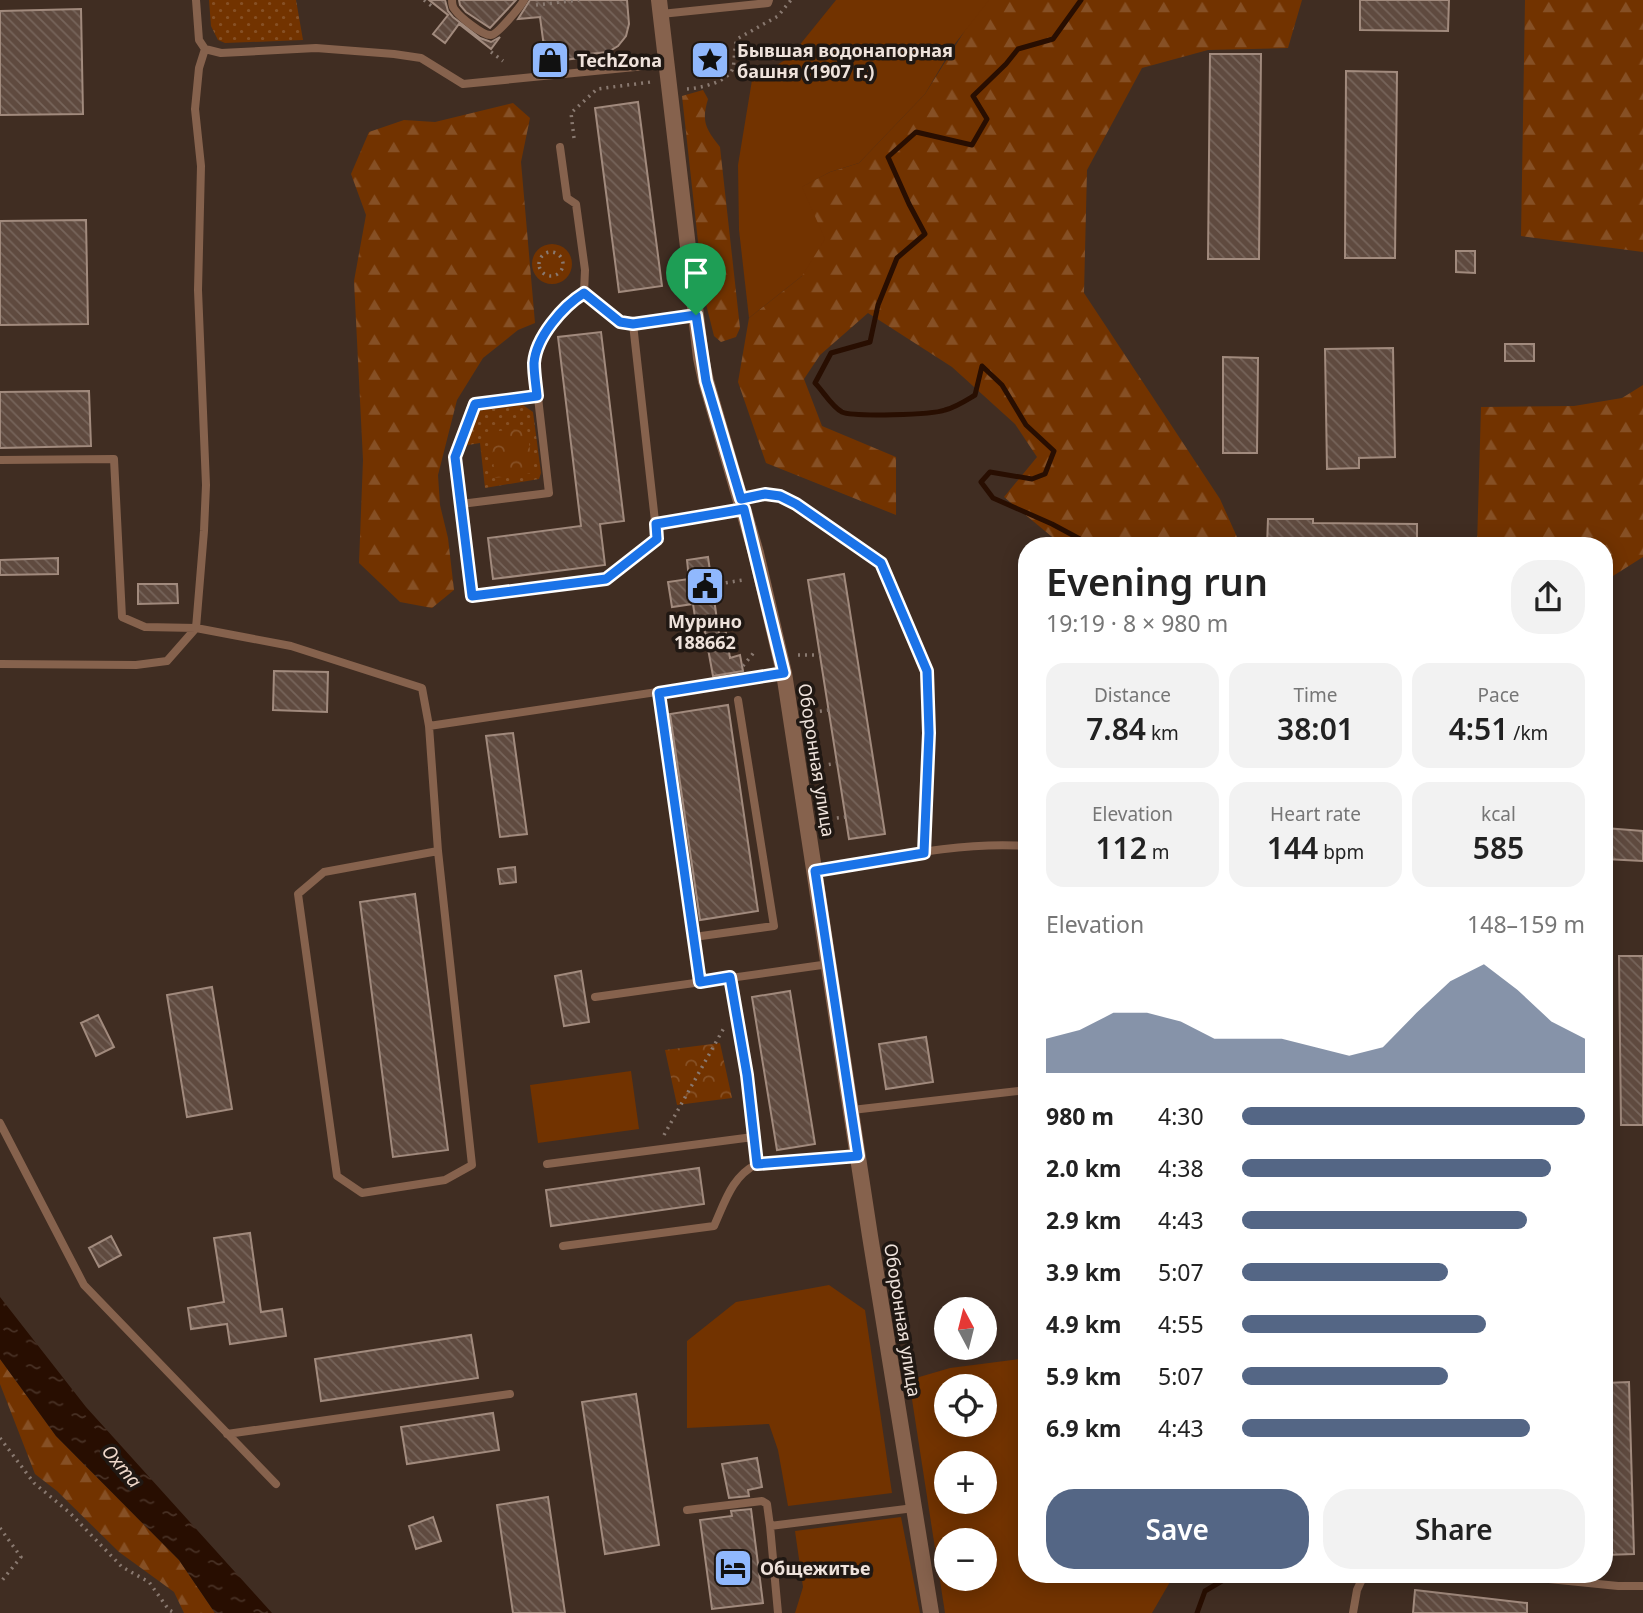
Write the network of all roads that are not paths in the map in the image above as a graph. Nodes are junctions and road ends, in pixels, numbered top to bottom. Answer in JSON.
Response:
{"nodes":[{"id":1,"x":196,"y":0,"type":"edge"},
{"id":2,"x":452,"y":0,"type":"edge"},
{"id":3,"x":702,"y":0,"type":"edge"},
{"id":4,"x":769,"y":0,"type":"edge"},
{"id":5,"x":526,"y":3,"type":"edge"},
{"id":6,"x":660,"y":7,"type":"edge"},
{"id":7,"x":703,"y":10,"type":"junction"},
{"id":8,"x":205,"y":49,"type":"junction"},
{"id":9,"x":666,"y":64,"type":"junction"},
{"id":10,"x":560,"y":147,"type":"dead end"},
{"id":11,"x":584,"y":293,"type":"junction"},
{"id":12,"x":696,"y":315,"type":"junction"},
{"id":13,"x":633,"y":324,"type":"junction"},
{"id":14,"x":537,"y":396,"type":"junction"},
{"id":15,"x":0,"y":460,"type":"edge"},
{"id":16,"x":461,"y":504,"type":"junction"},
{"id":17,"x":742,"y":504,"type":"junction"},
{"id":18,"x":656,"y":524,"type":"junction"},
{"id":19,"x":196,"y":628,"type":"junction"},
{"id":20,"x":0,"y":664,"type":"edge"},
{"id":21,"x":784,"y":673,"type":"junction"},
{"id":22,"x":659,"y":693,"type":"junction"},
{"id":23,"x":738,"y":700,"type":"dead end"},
{"id":24,"x":429,"y":726,"type":"junction"},
{"id":25,"x":1018,"y":845,"type":"edge"},
{"id":26,"x":438,"y":852,"type":"junction"},
{"id":27,"x":924,"y":853,"type":"junction"},
{"id":28,"x":815,"y":871,"type":"junction"},
{"id":29,"x":694,"y":937,"type":"junction"},
{"id":30,"x":829,"y":964,"type":"junction"},
{"id":31,"x":730,"y":977,"type":"junction"},
{"id":32,"x":700,"y":982,"type":"junction"},
{"id":33,"x":594,"y":997,"type":"dead end"},
{"id":34,"x":1018,"y":1091,"type":"edge"},
{"id":35,"x":852,"y":1110,"type":"junction"},
{"id":36,"x":0,"y":1123,"type":"edge"},
{"id":37,"x":753,"y":1137,"type":"junction"},
{"id":38,"x":858,"y":1156,"type":"junction"},
{"id":39,"x":547,"y":1164,"type":"dead end"},
{"id":40,"x":757,"y":1164,"type":"junction"},
{"id":41,"x":563,"y":1245,"type":"dead end"},
{"id":42,"x":510,"y":1394,"type":"dead end"},
{"id":43,"x":228,"y":1434,"type":"junction"},
{"id":44,"x":276,"y":1484,"type":"dead end"},
{"id":45,"x":914,"y":1508,"type":"junction"},
{"id":46,"x":687,"y":1510,"type":"dead end"},
{"id":47,"x":770,"y":1526,"type":"junction"},
{"id":48,"x":1360,"y":1583,"type":"edge"},
{"id":49,"x":1589,"y":1583,"type":"edge"},
{"id":50,"x":1643,"y":1586,"type":"edge"},
{"id":51,"x":778,"y":1613,"type":"edge"},
{"id":52,"x":931,"y":1613,"type":"edge"},
{"id":53,"x":1353,"y":1613,"type":"edge"}],
"edges":[{"from":1,"to":8,"type":"lane"},
{"from":2,"to":5,"type":"lane"},
{"from":3,"to":7,"type":"lane"},
{"from":4,"to":7,"type":"lane"},
{"from":6,"to":7,"type":"lane"},
{"from":6,"to":9,"type":"street","name":"Оборонная улица"},
{"from":8,"to":9,"type":"lane"},
{"from":8,"to":19,"type":"lane"},
{"from":9,"to":12,"type":"street","name":"Оборонная улица"},
{"from":10,"to":11,"type":"lane"},
{"from":11,"to":13,"type":"lane"},
{"from":11,"to":14,"type":"lane"},
{"from":12,"to":13,"type":"lane"},
{"from":12,"to":17,"type":"street","name":"Оборонная улица"},
{"from":13,"to":18,"type":"lane"},
{"from":14,"to":16,"type":"lane"},
{"from":14,"to":16,"type":"lane"},
{"from":15,"to":19,"type":"lane"},
{"from":16,"to":18,"type":"lane"},
{"from":17,"to":18,"type":"lane"},
{"from":17,"to":21,"type":"street","name":"Оборонная улица"},
{"from":17,"to":27,"type":"lane"},
{"from":19,"to":20,"type":"lane"},
{"from":19,"to":24,"type":"lane"},
{"from":21,"to":22,"type":"lane"},
{"from":21,"to":28,"type":"street","name":"Оборонная улица"},
{"from":22,"to":24,"type":"lane"},
{"from":22,"to":29,"type":"lane"},
{"from":23,"to":29,"type":"lane"},
{"from":24,"to":26,"type":"lane"},
{"from":25,"to":27,"type":"lane"},
{"from":26,"to":26,"type":"lane"},
{"from":27,"to":28,"type":"lane"},
{"from":28,"to":30,"type":"street","name":"Оборонная улица"},
{"from":29,"to":32,"type":"lane"},
{"from":30,"to":31,"type":"lane"},
{"from":30,"to":35,"type":"street","name":"Оборонная улица"},
{"from":31,"to":32,"type":"lane"},
{"from":31,"to":37,"type":"lane"},
{"from":32,"to":33,"type":"lane"},
{"from":34,"to":35,"type":"lane"},
{"from":35,"to":38,"type":"street","name":"Оборонная улица"},
{"from":36,"to":43,"type":"lane"},
{"from":37,"to":39,"type":"lane"},
{"from":37,"to":40,"type":"lane"},
{"from":38,"to":40,"type":"lane"},
{"from":38,"to":45,"type":"street","name":"Оборонная улица"},
{"from":40,"to":41,"type":"lane"},
{"from":42,"to":43,"type":"lane"},
{"from":43,"to":44,"type":"lane"},
{"from":45,"to":47,"type":"lane"},
{"from":45,"to":52,"type":"street","name":"Оборонная улица"},
{"from":46,"to":47,"type":"lane"},
{"from":47,"to":51,"type":"lane"},
{"from":48,"to":53,"type":"lane"},
{"from":49,"to":50,"type":"lane"}]}
